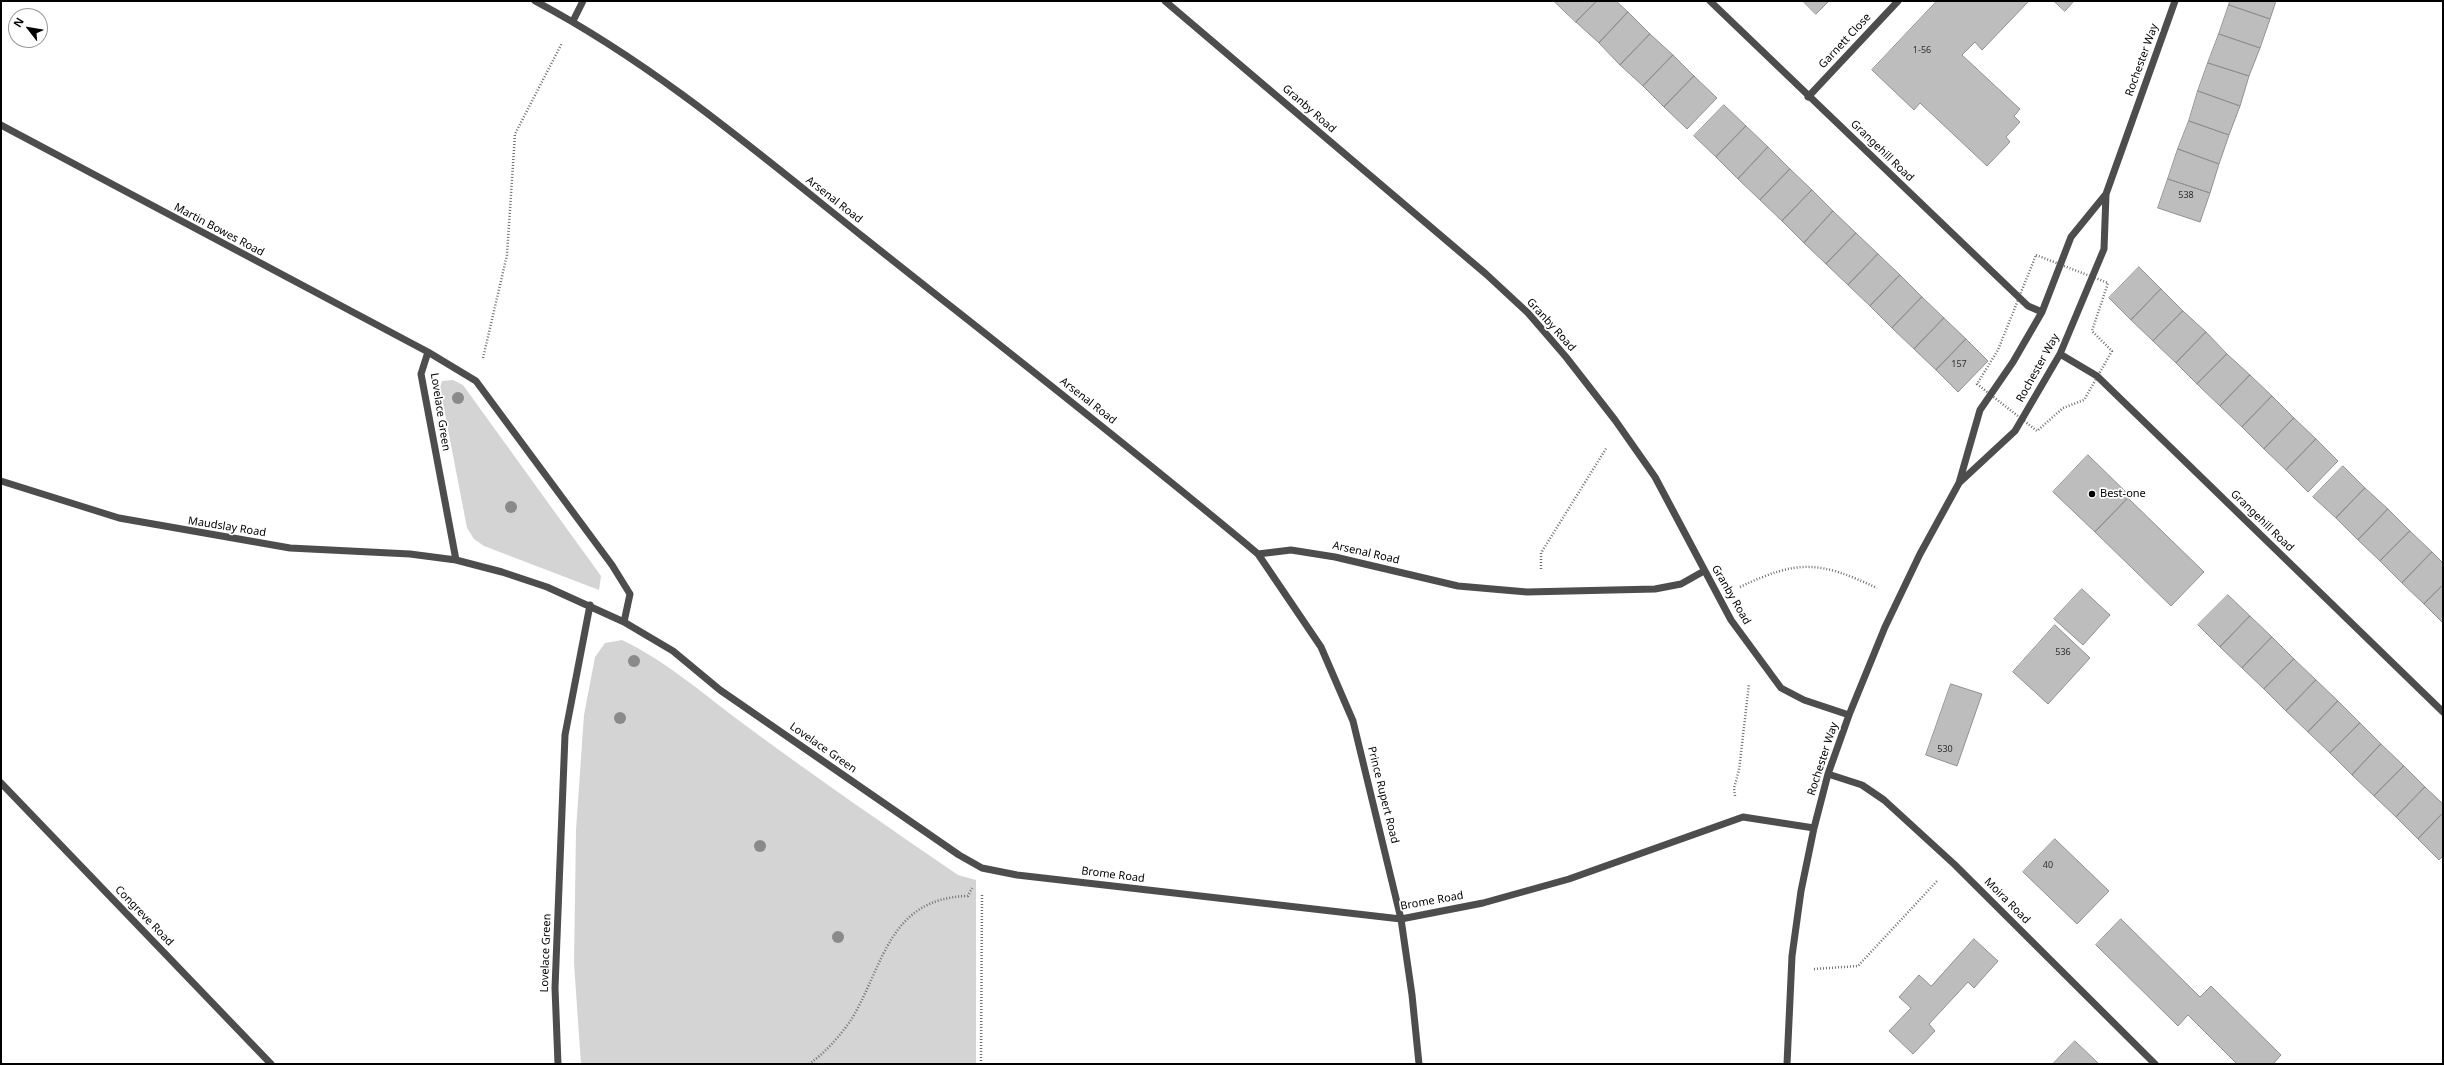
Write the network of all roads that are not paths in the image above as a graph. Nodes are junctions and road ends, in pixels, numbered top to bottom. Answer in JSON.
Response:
{"nodes":[{"id":1,"x":535,"y":1,"type":"edge"},
{"id":2,"x":583,"y":1,"type":"edge"},
{"id":3,"x":1165,"y":1,"type":"edge"},
{"id":4,"x":1710,"y":1,"type":"edge"},
{"id":5,"x":1898,"y":1,"type":"edge"},
{"id":6,"x":2175,"y":1,"type":"edge"},
{"id":7,"x":573,"y":21,"type":"junction"},
{"id":8,"x":1808,"y":96,"type":"junction"},
{"id":9,"x":1,"y":125,"type":"edge"},
{"id":10,"x":2106,"y":194,"type":"junction"},
{"id":11,"x":2042,"y":312,"type":"junction"},
{"id":12,"x":428,"y":352,"type":"junction"},
{"id":13,"x":2060,"y":354,"type":"junction"},
{"id":14,"x":1,"y":481,"type":"edge"},
{"id":15,"x":1959,"y":483,"type":"junction"},
{"id":16,"x":1258,"y":554,"type":"junction"},
{"id":17,"x":456,"y":560,"type":"junction"},
{"id":18,"x":1704,"y":572,"type":"junction"},
{"id":19,"x":590,"y":605,"type":"junction"},
{"id":20,"x":624,"y":622,"type":"junction"},
{"id":21,"x":2443,"y":712,"type":"edge"},
{"id":22,"x":1849,"y":715,"type":"junction"},
{"id":23,"x":1828,"y":774,"type":"junction"},
{"id":24,"x":1,"y":783,"type":"edge"},
{"id":25,"x":1814,"y":828,"type":"junction"},
{"id":26,"x":1017,"y":875,"type":"joint"},
{"id":27,"x":1401,"y":919,"type":"junction"},
{"id":28,"x":271,"y":1064,"type":"edge"},
{"id":29,"x":558,"y":1064,"type":"edge"},
{"id":30,"x":1419,"y":1064,"type":"edge"},
{"id":31,"x":1788,"y":1064,"type":"edge"},
{"id":32,"x":2156,"y":1064,"type":"edge"}],
"edges":[{"from":1,"to":7,"type":"street","name":"Arsenal Road"},
{"from":2,"to":7,"type":"street"},
{"from":3,"to":18,"type":"street","name":"Granby Road"},
{"from":4,"to":8,"type":"street","name":"Grangehill Road"},
{"from":5,"to":8,"type":"street","name":"Garnett Close"},
{"from":6,"to":10,"type":"street","name":"Rochester Way"},
{"from":7,"to":16,"type":"street","name":"Arsenal Road"},
{"from":8,"to":11,"type":"street","name":"Grangehill Road"},
{"from":9,"to":12,"type":"street","name":"Martin Bowes Road"},
{"from":10,"to":11,"type":"street","name":"Rochester Way"},
{"from":10,"to":13,"type":"street","name":"Rochester Way"},
{"from":11,"to":15,"type":"street","name":"Rochester Way"},
{"from":12,"to":17,"type":"street","name":"Lovelace Green"},
{"from":12,"to":20,"type":"street","name":"Lovelace Green"},
{"from":13,"to":15,"type":"street","name":"Rochester Way"},
{"from":13,"to":21,"type":"street","name":"Grangehill Road"},
{"from":14,"to":17,"type":"street","name":"Maudslay Road"},
{"from":15,"to":22,"type":"street","name":"Rochester Way"},
{"from":16,"to":18,"type":"street","name":"Arsenal Road"},
{"from":16,"to":27,"type":"street","name":"Prince Rupert Road"},
{"from":17,"to":19,"type":"street","name":"Lovelace Green"},
{"from":18,"to":22,"type":"street","name":"Granby Road"},
{"from":19,"to":20,"type":"street","name":"Lovelace Green"},
{"from":19,"to":29,"type":"street","name":"Lovelace Green"},
{"from":20,"to":26,"type":"street","name":"Lovelace Green"},
{"from":22,"to":23,"type":"street","name":"Rochester Way"},
{"from":23,"to":25,"type":"street","name":"Rochester Way"},
{"from":23,"to":32,"type":"street","name":"Moira Road"},
{"from":24,"to":28,"type":"street","name":"Congreve Road"},
{"from":25,"to":27,"type":"street","name":"Brome Road"},
{"from":25,"to":31,"type":"street","name":"Rochester Way"},
{"from":26,"to":27,"type":"street","name":"Brome Road"},
{"from":27,"to":30,"type":"street","name":"Prince Rupert Road"}]}
